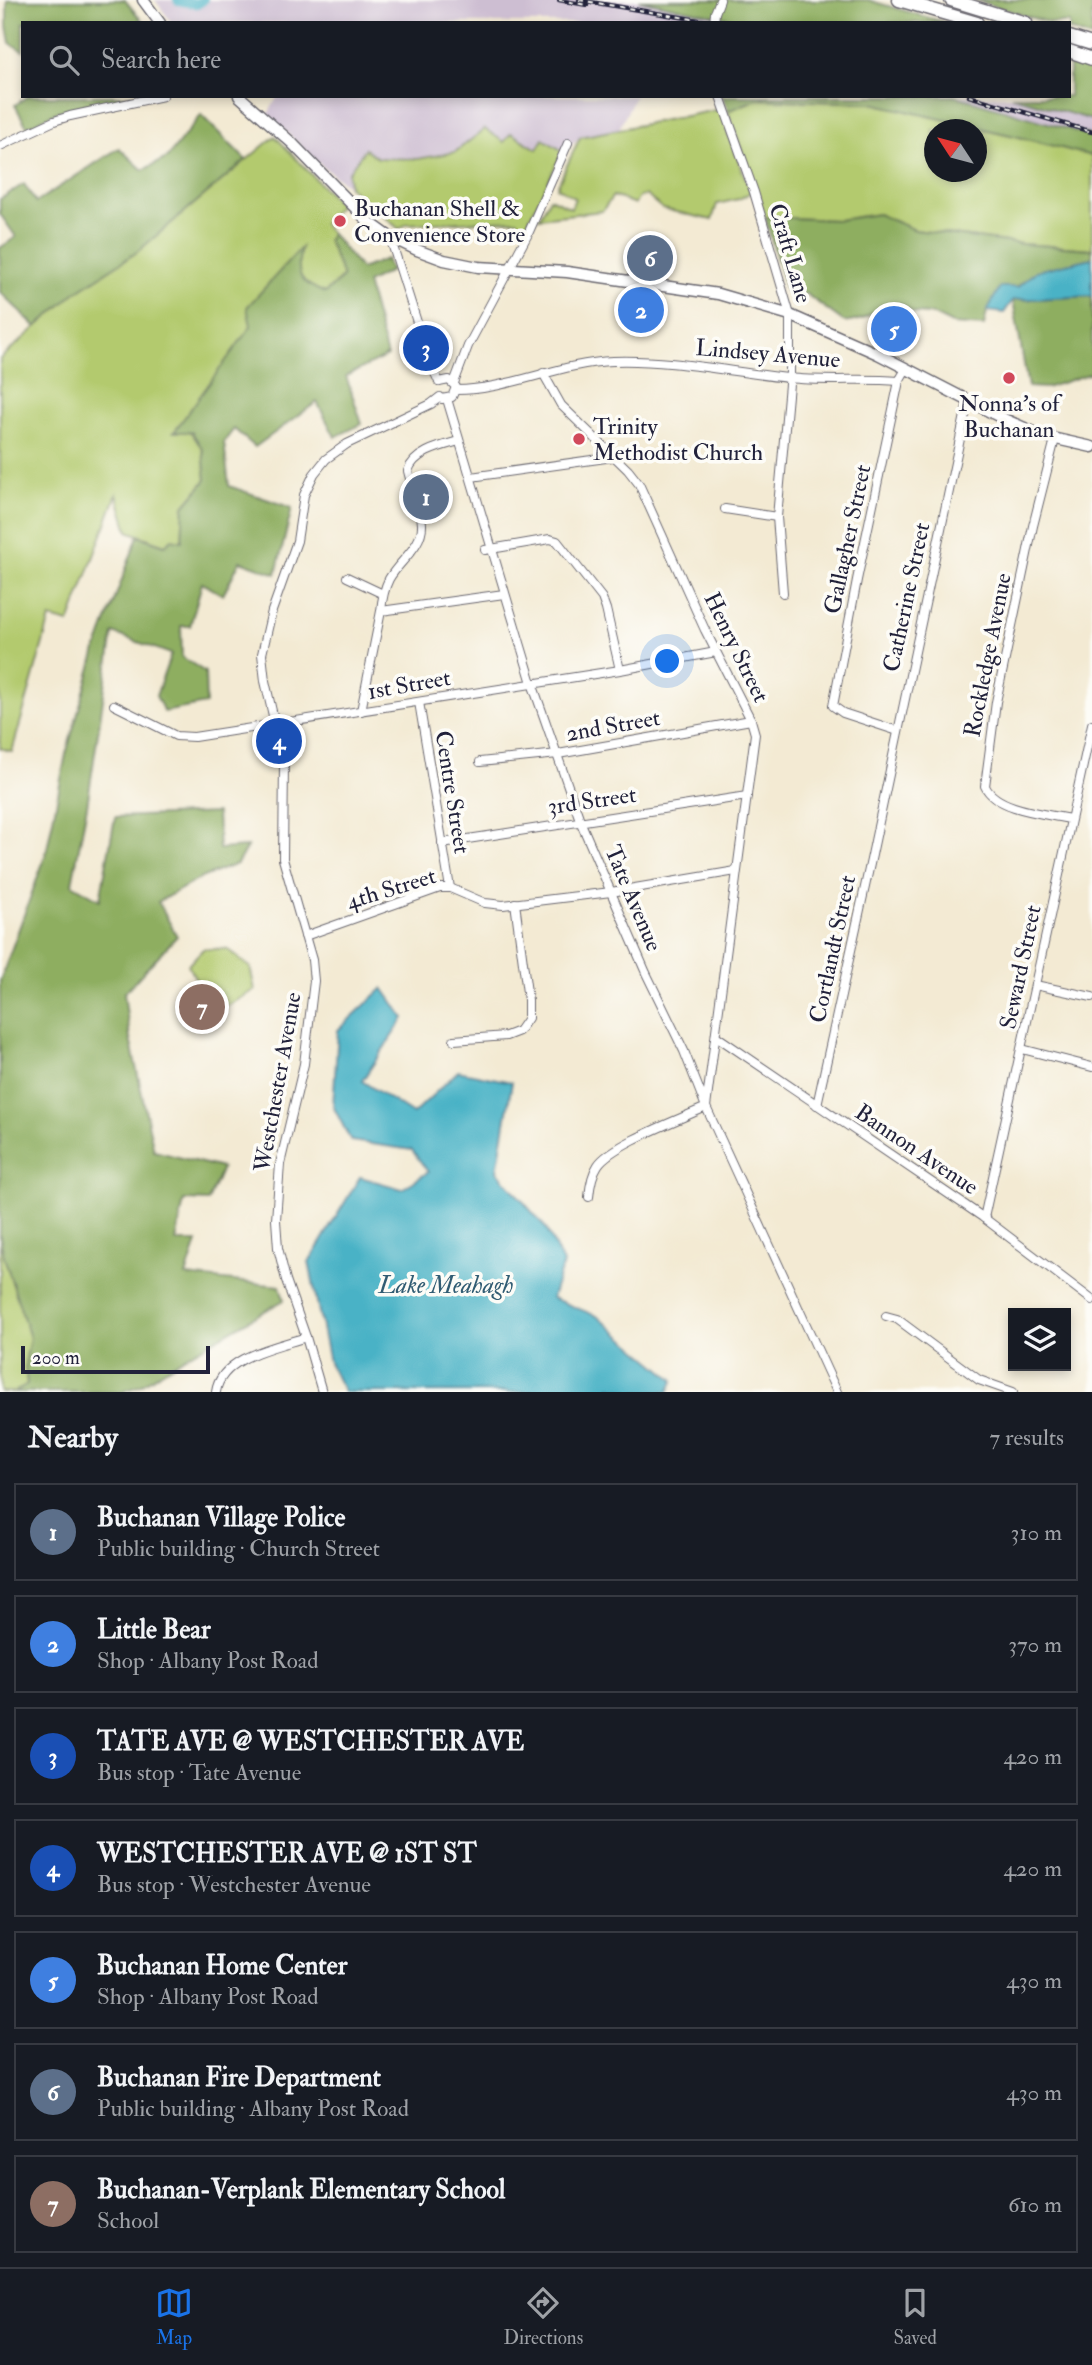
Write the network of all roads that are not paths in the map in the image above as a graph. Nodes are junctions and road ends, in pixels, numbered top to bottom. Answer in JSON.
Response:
{"nodes":[{"id":1,"x":143,"y":0,"type":"edge"},
{"id":2,"x":720,"y":0,"type":"edge"},
{"id":3,"x":899,"y":0,"type":"edge"},
{"id":4,"x":951,"y":0,"type":"edge"},
{"id":5,"x":715,"y":18,"type":"edge"},
{"id":6,"x":159,"y":21,"type":"edge"},
{"id":7,"x":970,"y":21,"type":"edge"},
{"id":8,"x":1019,"y":21,"type":"edge"},
{"id":9,"x":1071,"y":38,"type":"edge"},
{"id":10,"x":1092,"y":44,"type":"edge"},
{"id":11,"x":1071,"y":52,"type":"edge"},
{"id":12,"x":1092,"y":59,"type":"edge"},
{"id":13,"x":154,"y":98,"type":"edge"},
{"id":14,"x":241,"y":98,"type":"edge"},
{"id":15,"x":721,"y":98,"type":"edge"},
{"id":16,"x":568,"y":143,"type":"dead end"},
{"id":17,"x":0,"y":146,"type":"edge"},
{"id":18,"x":390,"y":237,"type":"junction"},
{"id":19,"x":509,"y":269,"type":"junction"},
{"id":20,"x":790,"y":315,"type":"junction"},
{"id":21,"x":906,"y":369,"type":"junction"},
{"id":22,"x":543,"y":373,"type":"junction"},
{"id":23,"x":789,"y":378,"type":"junction"},
{"id":24,"x":900,"y":381,"type":"junction"},
{"id":25,"x":439,"y":382,"type":"junction"},
{"id":26,"x":455,"y":386,"type":"junction"},
{"id":27,"x":443,"y":398,"type":"junction"},
{"id":28,"x":968,"y":401,"type":"junction"},
{"id":29,"x":1055,"y":439,"type":"junction"},
{"id":30,"x":459,"y":441,"type":"junction"},
{"id":31,"x":1092,"y":447,"type":"edge"},
{"id":32,"x":613,"y":457,"type":"junction"},
{"id":33,"x":471,"y":477,"type":"junction"},
{"id":34,"x":725,"y":509,"type":"dead end"},
{"id":35,"x":777,"y":517,"type":"junction"},
{"id":36,"x":488,"y":550,"type":"junction"},
{"id":37,"x":347,"y":577,"type":"dead end"},
{"id":38,"x":783,"y":593,"type":"dead end"},
{"id":39,"x":383,"y":594,"type":"junction"},
{"id":40,"x":504,"y":594,"type":"junction"},
{"id":41,"x":381,"y":611,"type":"junction"},
{"id":42,"x":716,"y":652,"type":"junction"},
{"id":43,"x":620,"y":670,"type":"junction"},
{"id":44,"x":532,"y":683,"type":"junction"},
{"id":45,"x":419,"y":702,"type":"junction"},
{"id":46,"x":114,"y":705,"type":"dead end"},
{"id":47,"x":361,"y":711,"type":"junction"},
{"id":48,"x":751,"y":720,"type":"junction"},
{"id":49,"x":1092,"y":724,"type":"edge"},
{"id":50,"x":275,"y":725,"type":"junction"},
{"id":51,"x":898,"y":731,"type":"junction"},
{"id":52,"x":558,"y":754,"type":"junction"},
{"id":53,"x":480,"y":762,"type":"dead end"},
{"id":54,"x":747,"y":796,"type":"junction"},
{"id":55,"x":883,"y":801,"type":"joint"},
{"id":56,"x":1070,"y":819,"type":"junction"},
{"id":57,"x":581,"y":823,"type":"junction"},
{"id":58,"x":442,"y":843,"type":"junction"},
{"id":59,"x":736,"y":871,"type":"junction"},
{"id":60,"x":450,"y":888,"type":"junction"},
{"id":61,"x":611,"y":892,"type":"junction"},
{"id":62,"x":515,"y":903,"type":"junction"},
{"id":63,"x":305,"y":936,"type":"junction"},
{"id":64,"x":1035,"y":985,"type":"junction"},
{"id":65,"x":1092,"y":997,"type":"edge"},
{"id":66,"x":716,"y":1036,"type":"junction"},
{"id":67,"x":454,"y":1040,"type":"dead end"},
{"id":68,"x":1022,"y":1049,"type":"junction"},
{"id":69,"x":1092,"y":1067,"type":"edge"},
{"id":70,"x":817,"y":1105,"type":"junction"},
{"id":71,"x":706,"y":1107,"type":"junction"},
{"id":72,"x":589,"y":1197,"type":"dead end"},
{"id":73,"x":984,"y":1218,"type":"junction"},
{"id":74,"x":1092,"y":1300,"type":"edge"},
{"id":75,"x":886,"y":1316,"type":"dead end"},
{"id":76,"x":306,"y":1337,"type":"junction"},
{"id":77,"x":216,"y":1392,"type":"edge"},
{"id":78,"x":322,"y":1392,"type":"edge"},
{"id":79,"x":837,"y":1392,"type":"edge"},
{"id":80,"x":1013,"y":1392,"type":"edge"}],
"edges":[{"from":1,"to":6,"type":"main road"},
{"from":2,"to":5,"type":"street"},
{"from":3,"to":7,"type":"highway"},
{"from":4,"to":8,"type":"highway"},
{"from":9,"to":10,"type":"highway"},
{"from":11,"to":12,"type":"highway"},
{"from":13,"to":17,"type":"street"},
{"from":14,"to":18,"type":"main road"},
{"from":15,"to":20,"type":"street","name":"Craft Lane"},
{"from":16,"to":19,"type":"street"},
{"from":18,"to":19,"type":"main road"},
{"from":18,"to":25,"type":"street"},
{"from":19,"to":20,"type":"main road"},
{"from":19,"to":26,"type":"street"},
{"from":20,"to":21,"type":"main road"},
{"from":20,"to":23,"type":"street","name":"Craft Lane"},
{"from":21,"to":24,"type":"street"},
{"from":21,"to":28,"type":"main road"},
{"from":22,"to":23,"type":"street","name":"Lindsey Avenue"},
{"from":22,"to":26,"type":"street","name":"Lindsey Avenue"},
{"from":22,"to":32,"type":"street","name":"Henry Street"},
{"from":23,"to":24,"type":"street","name":"Lindsey Avenue"},
{"from":23,"to":35,"type":"street","name":"Craft Lane"},
{"from":24,"to":51,"type":"street","name":"Gallagher Street"},
{"from":25,"to":26,"type":"street"},
{"from":25,"to":27,"type":"street"},
{"from":26,"to":27,"type":"street"},
{"from":27,"to":30,"type":"street","name":"Tate Avenue"},
{"from":27,"to":50,"type":"street","name":"Westchester Avenue"},
{"from":28,"to":29,"type":"main road"},
{"from":28,"to":51,"type":"street","name":"Catherine Street"},
{"from":29,"to":31,"type":"main road"},
{"from":29,"to":56,"type":"street","name":"Rockledge Avenue"},
{"from":30,"to":33,"type":"street","name":"Tate Avenue"},
{"from":30,"to":39,"type":"street"},
{"from":32,"to":33,"type":"street"},
{"from":32,"to":42,"type":"street","name":"Henry Street"},
{"from":33,"to":36,"type":"street","name":"Tate Avenue"},
{"from":34,"to":35,"type":"street"},
{"from":35,"to":38,"type":"street","name":"Craft Lane"},
{"from":36,"to":40,"type":"street","name":"Tate Avenue"},
{"from":36,"to":43,"type":"street"},
{"from":37,"to":39,"type":"street"},
{"from":39,"to":41,"type":"street"},
{"from":40,"to":41,"type":"street"},
{"from":40,"to":44,"type":"street","name":"Tate Avenue"},
{"from":41,"to":47,"type":"street"},
{"from":42,"to":43,"type":"street","name":"1st Street"},
{"from":42,"to":48,"type":"street","name":"Henry Street"},
{"from":43,"to":44,"type":"street","name":"1st Street"},
{"from":44,"to":45,"type":"street","name":"1st Street"},
{"from":44,"to":52,"type":"street","name":"Tate Avenue"},
{"from":45,"to":47,"type":"street","name":"1st Street"},
{"from":45,"to":58,"type":"street","name":"Centre Street"},
{"from":46,"to":50,"type":"street","name":"1st Street"},
{"from":47,"to":50,"type":"street","name":"1st Street"},
{"from":48,"to":52,"type":"street","name":"2nd Street"},
{"from":48,"to":54,"type":"street","name":"Henry Street"},
{"from":49,"to":56,"type":"street","name":"Seward Street"},
{"from":50,"to":63,"type":"street","name":"Westchester Avenue"},
{"from":51,"to":55,"type":"street","name":"Catherine Street"},
{"from":52,"to":53,"type":"street","name":"2nd Street"},
{"from":52,"to":57,"type":"street","name":"Tate Avenue"},
{"from":54,"to":57,"type":"street","name":"3rd Street"},
{"from":54,"to":59,"type":"street","name":"Henry Street"},
{"from":55,"to":70,"type":"street","name":"Cortlandt Street"},
{"from":56,"to":64,"type":"street","name":"Seward Street"},
{"from":57,"to":58,"type":"street","name":"3rd Street"},
{"from":57,"to":61,"type":"street","name":"Tate Avenue"},
{"from":58,"to":60,"type":"street","name":"Centre Street"},
{"from":59,"to":61,"type":"street","name":"4th Street"},
{"from":59,"to":66,"type":"street","name":"Henry Street"},
{"from":60,"to":62,"type":"street","name":"4th Street"},
{"from":60,"to":63,"type":"street","name":"4th Street"},
{"from":61,"to":62,"type":"street","name":"4th Street"},
{"from":61,"to":71,"type":"street","name":"Tate Avenue"},
{"from":62,"to":67,"type":"street"},
{"from":63,"to":76,"type":"street","name":"Westchester Avenue"},
{"from":64,"to":65,"type":"street"},
{"from":64,"to":68,"type":"street","name":"Seward Street"},
{"from":66,"to":70,"type":"street","name":"Bannon Avenue"},
{"from":66,"to":71,"type":"street","name":"Henry Street"},
{"from":68,"to":69,"type":"street"},
{"from":68,"to":73,"type":"street","name":"Seward Street"},
{"from":70,"to":73,"type":"street","name":"Bannon Avenue"},
{"from":71,"to":72,"type":"street"},
{"from":71,"to":79,"type":"street","name":"Tate Avenue"},
{"from":73,"to":74,"type":"street","name":"Bannon Avenue"},
{"from":75,"to":80,"type":"street"},
{"from":76,"to":77,"type":"street"},
{"from":76,"to":78,"type":"street","name":"Westchester Avenue"}]}
